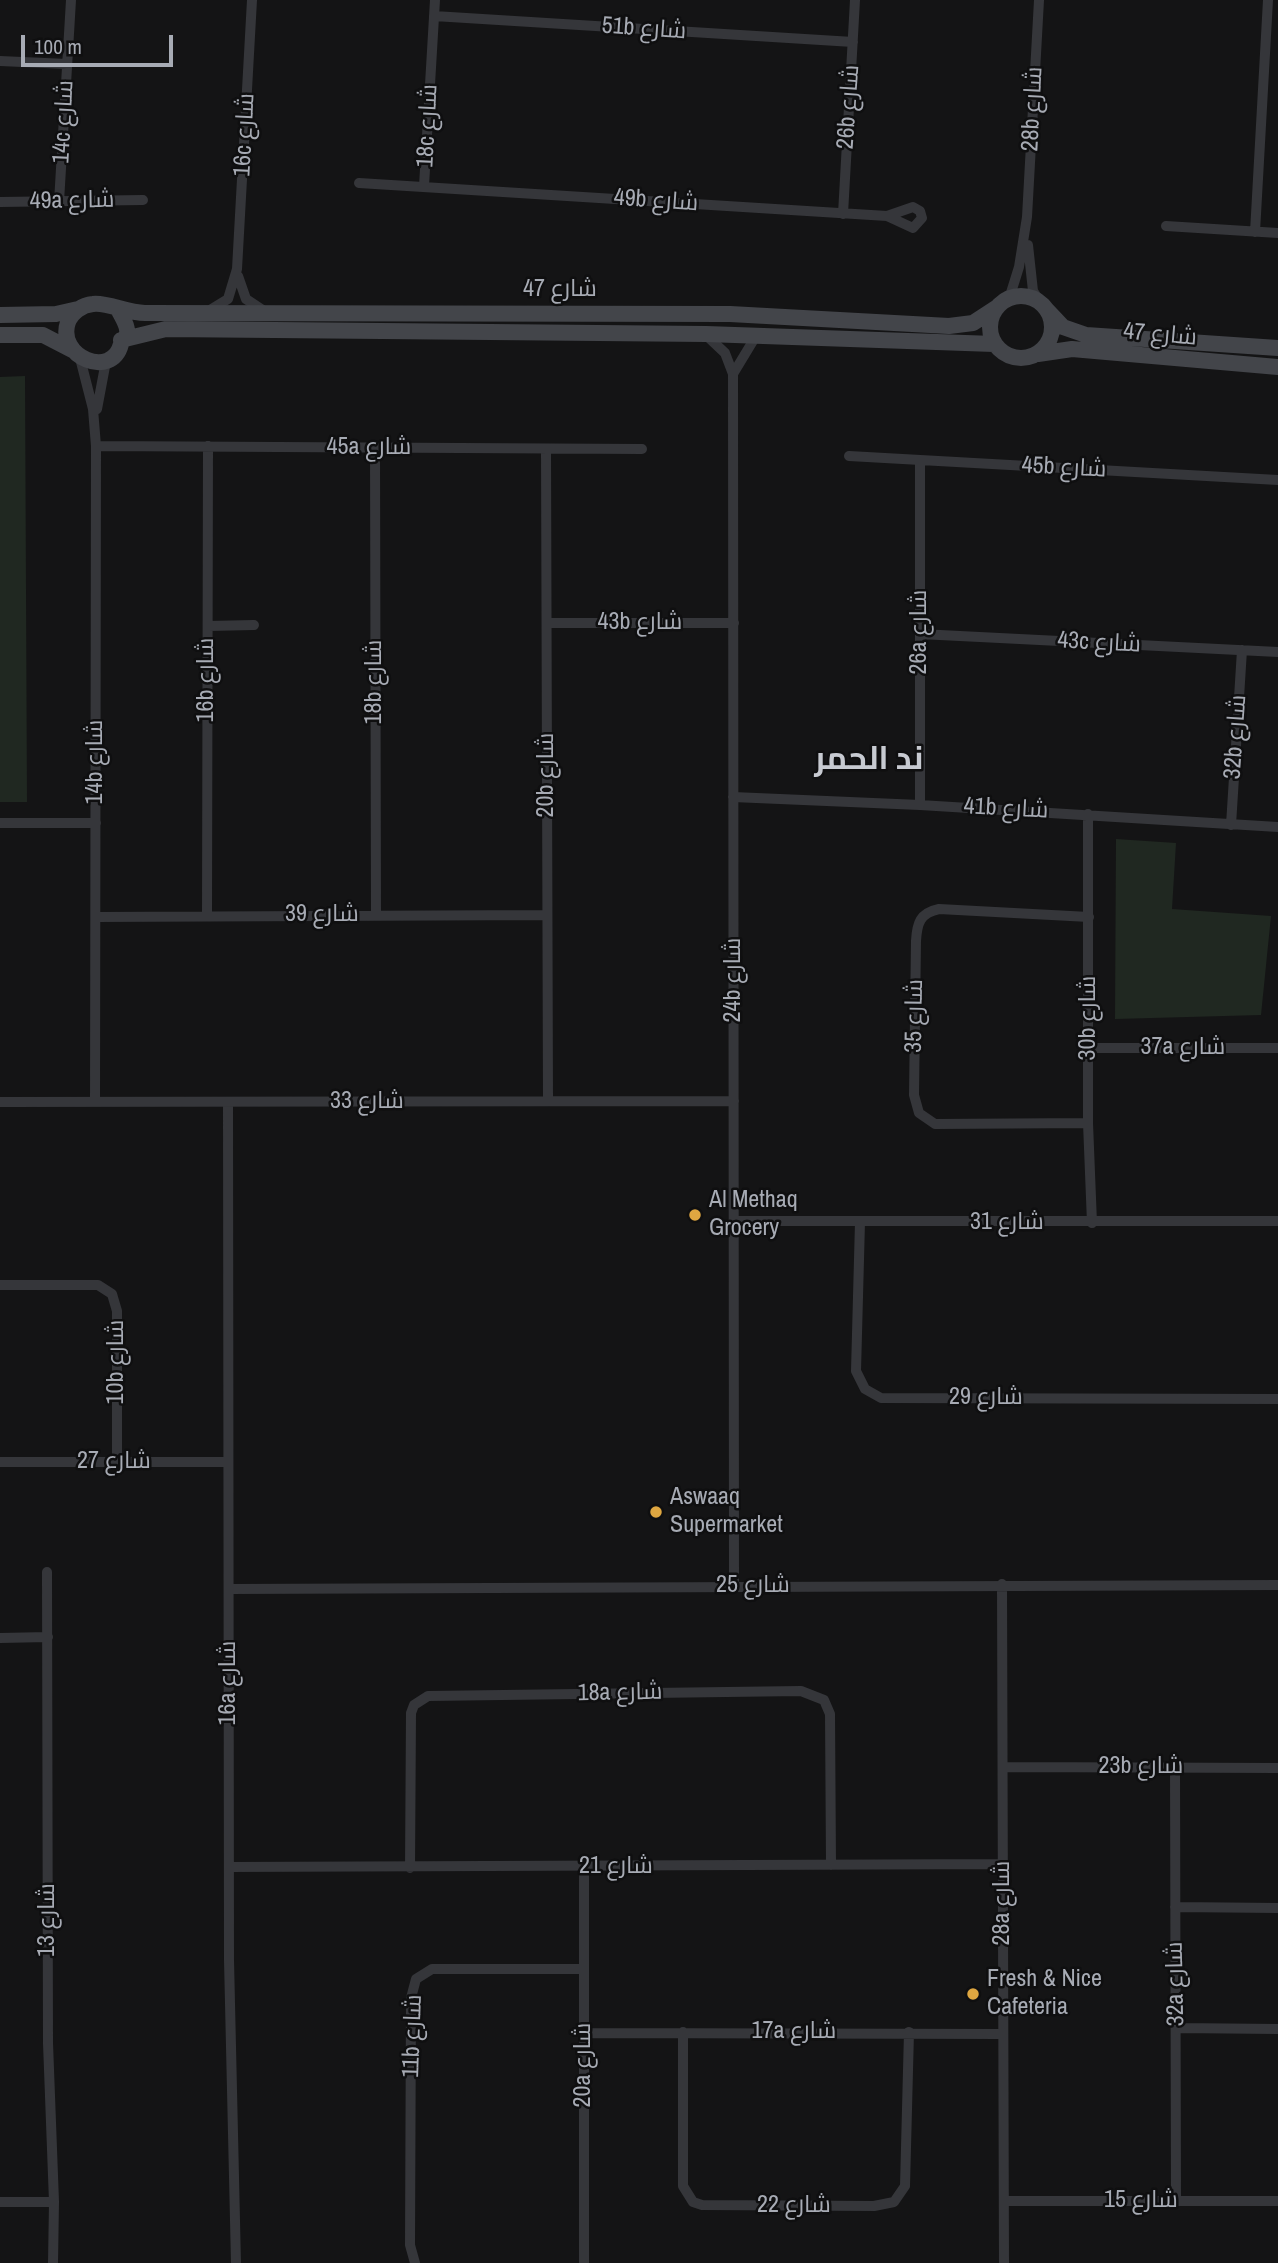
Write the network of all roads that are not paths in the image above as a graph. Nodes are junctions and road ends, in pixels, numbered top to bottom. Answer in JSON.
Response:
{"nodes":[{"id":1,"x":71,"y":0,"type":"edge"},
{"id":2,"x":253,"y":0,"type":"edge"},
{"id":3,"x":435,"y":0,"type":"edge"},
{"id":4,"x":855,"y":0,"type":"edge"},
{"id":5,"x":1039,"y":0,"type":"edge"},
{"id":6,"x":1268,"y":0,"type":"edge"},
{"id":7,"x":434,"y":16,"type":"junction"},
{"id":8,"x":853,"y":42,"type":"junction"},
{"id":9,"x":0,"y":61,"type":"edge"},
{"id":10,"x":1265,"y":63,"type":"junction"},
{"id":11,"x":67,"y":64,"type":"junction"},
{"id":12,"x":1278,"y":64,"type":"edge"},
{"id":13,"x":359,"y":183,"type":"dead end"},
{"id":14,"x":424,"y":186,"type":"junction"},
{"id":15,"x":143,"y":200,"type":"dead end"},
{"id":16,"x":0,"y":202,"type":"edge"},
{"id":17,"x":59,"y":202,"type":"junction"},
{"id":18,"x":843,"y":214,"type":"junction"},
{"id":19,"x":887,"y":216,"type":"dead end"},
{"id":20,"x":1027,"y":218,"type":"junction"},
{"id":21,"x":1166,"y":226,"type":"dead end"},
{"id":22,"x":1255,"y":232,"type":"junction"},
{"id":23,"x":1278,"y":233,"type":"edge"},
{"id":24,"x":237,"y":270,"type":"junction"},
{"id":25,"x":1002,"y":303,"type":"junction"},
{"id":26,"x":1043,"y":306,"type":"junction"},
{"id":27,"x":78,"y":309,"type":"junction"},
{"id":28,"x":119,"y":311,"type":"junction"},
{"id":29,"x":206,"y":312,"type":"junction"},
{"id":30,"x":269,"y":312,"type":"junction"},
{"id":31,"x":0,"y":315,"type":"edge"},
{"id":32,"x":0,"y":334,"type":"edge"},
{"id":33,"x":706,"y":334,"type":"junction"},
{"id":34,"x":756,"y":336,"type":"junction"},
{"id":35,"x":121,"y":340,"type":"junction"},
{"id":36,"x":994,"y":344,"type":"junction"},
{"id":37,"x":1278,"y":348,"type":"edge"},
{"id":38,"x":76,"y":354,"type":"junction"},
{"id":39,"x":1038,"y":354,"type":"junction"},
{"id":40,"x":106,"y":361,"type":"junction"},
{"id":41,"x":1278,"y":367,"type":"edge"},
{"id":42,"x":733,"y":374,"type":"junction"},
{"id":43,"x":95,"y":422,"type":"junction"},
{"id":44,"x":96,"y":446,"type":"junction"},
{"id":45,"x":208,"y":446,"type":"junction"},
{"id":46,"x":375,"y":448,"type":"junction"},
{"id":47,"x":546,"y":449,"type":"junction"},
{"id":48,"x":642,"y":449,"type":"dead end"},
{"id":49,"x":849,"y":456,"type":"dead end"},
{"id":50,"x":920,"y":460,"type":"junction"},
{"id":51,"x":1278,"y":480,"type":"edge"},
{"id":52,"x":547,"y":623,"type":"junction"},
{"id":53,"x":734,"y":623,"type":"junction"},
{"id":54,"x":254,"y":625,"type":"dead end"},
{"id":55,"x":208,"y":626,"type":"junction"},
{"id":56,"x":920,"y":634,"type":"junction"},
{"id":57,"x":1242,"y":650,"type":"junction"},
{"id":58,"x":1278,"y":652,"type":"edge"},
{"id":59,"x":733,"y":797,"type":"junction"},
{"id":60,"x":920,"y":804,"type":"junction"},
{"id":61,"x":1088,"y":814,"type":"junction"},
{"id":62,"x":0,"y":823,"type":"edge"},
{"id":63,"x":96,"y":823,"type":"junction"},
{"id":64,"x":1231,"y":825,"type":"junction"},
{"id":65,"x":1278,"y":827,"type":"edge"},
{"id":66,"x":207,"y":914,"type":"junction"},
{"id":67,"x":376,"y":915,"type":"junction"},
{"id":68,"x":547,"y":915,"type":"junction"},
{"id":69,"x":96,"y":917,"type":"junction"},
{"id":70,"x":1089,"y":917,"type":"junction"},
{"id":71,"x":1089,"y":1048,"type":"junction"},
{"id":72,"x":1278,"y":1048,"type":"edge"},
{"id":73,"x":548,"y":1101,"type":"junction"},
{"id":74,"x":734,"y":1101,"type":"junction"},
{"id":75,"x":0,"y":1102,"type":"edge"},
{"id":76,"x":95,"y":1102,"type":"junction"},
{"id":77,"x":228,"y":1102,"type":"junction"},
{"id":78,"x":1088,"y":1123,"type":"junction"},
{"id":79,"x":736,"y":1221,"type":"junction"},
{"id":80,"x":860,"y":1222,"type":"junction"},
{"id":81,"x":1278,"y":1222,"type":"edge"},
{"id":82,"x":1092,"y":1223,"type":"junction"},
{"id":83,"x":0,"y":1285,"type":"edge"},
{"id":84,"x":1278,"y":1399,"type":"edge"},
{"id":85,"x":0,"y":1462,"type":"edge"},
{"id":86,"x":117,"y":1462,"type":"junction"},
{"id":87,"x":227,"y":1462,"type":"junction"},
{"id":88,"x":47,"y":1572,"type":"dead end"},
{"id":89,"x":1002,"y":1584,"type":"junction"},
{"id":90,"x":1278,"y":1585,"type":"edge"},
{"id":91,"x":734,"y":1586,"type":"junction"},
{"id":92,"x":229,"y":1589,"type":"junction"},
{"id":93,"x":0,"y":1637,"type":"edge"},
{"id":94,"x":48,"y":1637,"type":"junction"},
{"id":95,"x":1004,"y":1767,"type":"junction"},
{"id":96,"x":1175,"y":1768,"type":"junction"},
{"id":97,"x":1278,"y":1768,"type":"edge"},
{"id":98,"x":1004,"y":1864,"type":"junction"},
{"id":99,"x":831,"y":1865,"type":"junction"},
{"id":100,"x":229,"y":1867,"type":"junction"},
{"id":101,"x":584,"y":1867,"type":"junction"},
{"id":102,"x":411,"y":1868,"type":"junction"},
{"id":103,"x":1175,"y":1907,"type":"junction"},
{"id":104,"x":1278,"y":1908,"type":"edge"},
{"id":105,"x":584,"y":1969,"type":"junction"},
{"id":106,"x":1177,"y":2028,"type":"junction"},
{"id":107,"x":1278,"y":2029,"type":"edge"},
{"id":108,"x":683,"y":2032,"type":"junction"},
{"id":109,"x":909,"y":2032,"type":"junction"},
{"id":110,"x":584,"y":2033,"type":"junction"},
{"id":111,"x":1003,"y":2034,"type":"junction"},
{"id":112,"x":1004,"y":2201,"type":"junction"},
{"id":113,"x":1176,"y":2201,"type":"junction"},
{"id":114,"x":1278,"y":2201,"type":"edge"},
{"id":115,"x":0,"y":2202,"type":"edge"},
{"id":116,"x":54,"y":2202,"type":"junction"},
{"id":117,"x":53,"y":2263,"type":"edge"},
{"id":118,"x":236,"y":2263,"type":"edge"},
{"id":119,"x":415,"y":2263,"type":"edge"},
{"id":120,"x":584,"y":2263,"type":"edge"},
{"id":121,"x":1004,"y":2263,"type":"edge"}],
"edges":[{"from":1,"to":11,"type":"street","name":"14c شارع"},
{"from":2,"to":24,"type":"street","name":"16c شارع"},
{"from":3,"to":7,"type":"street","name":"18c شارع"},
{"from":4,"to":8,"type":"street","name":"26b شارع"},
{"from":5,"to":20,"type":"street","name":"28b شارع"},
{"from":6,"to":10,"type":"street"},
{"from":7,"to":8,"type":"street","name":"51b شارع"},
{"from":7,"to":14,"type":"street","name":"18c شارع"},
{"from":8,"to":18,"type":"street","name":"26b شارع"},
{"from":9,"to":11,"type":"street"},
{"from":10,"to":12,"type":"street"},
{"from":10,"to":22,"type":"street"},
{"from":11,"to":17,"type":"street","name":"14c شارع"},
{"from":13,"to":14,"type":"street","name":"18c شارع"},
{"from":14,"to":18,"type":"street","name":"49b شارع"},
{"from":15,"to":17,"type":"street","name":"49a شارع"},
{"from":16,"to":17,"type":"street","name":"49a شارع"},
{"from":18,"to":19,"type":"street","name":"49b شارع"},
{"from":20,"to":25,"type":"street","name":"28b شارع"},
{"from":20,"to":26,"type":"street","name":"28b شارع"},
{"from":21,"to":22,"type":"street"},
{"from":22,"to":23,"type":"street"},
{"from":24,"to":29,"type":"street","name":"16c شارع"},
{"from":24,"to":30,"type":"street","name":"16c شارع"},
{"from":25,"to":26,"type":"street"},
{"from":25,"to":30,"type":"street","name":"شارع 47"},
{"from":25,"to":36,"type":"street"},
{"from":26,"to":37,"type":"street","name":"شارع 47"},
{"from":26,"to":39,"type":"street"},
{"from":27,"to":28,"type":"street"},
{"from":27,"to":31,"type":"street"},
{"from":27,"to":38,"type":"street"},
{"from":28,"to":29,"type":"street","name":"شارع 47"},
{"from":28,"to":35,"type":"street"},
{"from":29,"to":30,"type":"street","name":"شارع 47"},
{"from":32,"to":38,"type":"street"},
{"from":33,"to":34,"type":"street","name":"شارع 47"},
{"from":33,"to":35,"type":"street","name":"شارع 47"},
{"from":33,"to":42,"type":"street","name":"24b شارع"},
{"from":34,"to":36,"type":"street","name":"شارع 47"},
{"from":34,"to":42,"type":"street"},
{"from":35,"to":40,"type":"street"},
{"from":36,"to":39,"type":"street"},
{"from":38,"to":40,"type":"street"},
{"from":38,"to":43,"type":"street","name":"14b شارع"},
{"from":39,"to":41,"type":"street","name":"شارع 47"},
{"from":40,"to":43,"type":"street","name":"14b شارع"},
{"from":42,"to":53,"type":"street","name":"24b شارع"},
{"from":43,"to":44,"type":"street","name":"14b شارع"},
{"from":44,"to":45,"type":"street","name":"45a شارع"},
{"from":44,"to":63,"type":"street","name":"14b شارع"},
{"from":45,"to":46,"type":"street","name":"45a شارع"},
{"from":45,"to":55,"type":"street","name":"16b شارع"},
{"from":46,"to":47,"type":"street","name":"45a شارع"},
{"from":46,"to":67,"type":"street","name":"18b شارع"},
{"from":47,"to":48,"type":"street","name":"45a شارع"},
{"from":47,"to":52,"type":"street","name":"20b شارع"},
{"from":49,"to":50,"type":"street","name":"45b شارع"},
{"from":50,"to":51,"type":"street","name":"45b شارع"},
{"from":50,"to":56,"type":"street","name":"26a شارع"},
{"from":52,"to":53,"type":"street","name":"43b شارع"},
{"from":52,"to":68,"type":"street","name":"20b شارع"},
{"from":53,"to":59,"type":"street","name":"24b شارع"},
{"from":54,"to":55,"type":"street"},
{"from":55,"to":66,"type":"street","name":"16b شارع"},
{"from":56,"to":57,"type":"street","name":"43c شارع"},
{"from":56,"to":60,"type":"street","name":"26a شارع"},
{"from":57,"to":58,"type":"street","name":"43c شارع"},
{"from":57,"to":64,"type":"street","name":"32b شارع"},
{"from":59,"to":60,"type":"street","name":"41b شارع"},
{"from":59,"to":74,"type":"street","name":"24b شارع"},
{"from":60,"to":61,"type":"street","name":"41b شارع"},
{"from":61,"to":64,"type":"street","name":"41b شارع"},
{"from":61,"to":70,"type":"street","name":"30b شارع"},
{"from":62,"to":63,"type":"street"},
{"from":63,"to":69,"type":"street","name":"14b شارع"},
{"from":64,"to":65,"type":"street","name":"41b شارع"},
{"from":66,"to":67,"type":"street","name":"شارع 39"},
{"from":66,"to":69,"type":"street","name":"شارع 39"},
{"from":67,"to":68,"type":"street","name":"شارع 39"},
{"from":68,"to":73,"type":"street","name":"20b شارع"},
{"from":69,"to":76,"type":"street","name":"14b شارع"},
{"from":70,"to":71,"type":"street","name":"30b شارع"},
{"from":70,"to":78,"type":"street","name":"شارع 35"},
{"from":71,"to":72,"type":"street","name":"37a شارع"},
{"from":71,"to":78,"type":"street","name":"30b شارع"},
{"from":73,"to":74,"type":"street","name":"شارع 33"},
{"from":73,"to":77,"type":"street","name":"شارع 33"},
{"from":74,"to":79,"type":"street","name":"24b شارع"},
{"from":75,"to":76,"type":"street","name":"شارع 33"},
{"from":76,"to":77,"type":"street","name":"شارع 33"},
{"from":77,"to":87,"type":"street","name":"16a شارع"},
{"from":78,"to":82,"type":"street","name":"30b شارع"},
{"from":79,"to":80,"type":"street","name":"شارع 31"},
{"from":79,"to":91,"type":"street","name":"24b شارع"},
{"from":80,"to":82,"type":"street","name":"شارع 31"},
{"from":80,"to":84,"type":"street","name":"شارع 29"},
{"from":81,"to":82,"type":"street","name":"شارع 31"},
{"from":83,"to":86,"type":"street","name":"10b شارع"},
{"from":85,"to":86,"type":"street","name":"شارع 27"},
{"from":86,"to":87,"type":"street","name":"شارع 27"},
{"from":87,"to":92,"type":"street","name":"16a شارع"},
{"from":88,"to":94,"type":"street","name":"شارع 13"},
{"from":89,"to":90,"type":"street","name":"شارع 25"},
{"from":89,"to":91,"type":"street","name":"شارع 25"},
{"from":89,"to":95,"type":"street","name":"28a شارع"},
{"from":91,"to":92,"type":"street","name":"شارع 25"},
{"from":92,"to":100,"type":"street","name":"16a شارع"},
{"from":93,"to":94,"type":"street"},
{"from":94,"to":116,"type":"street","name":"شارع 13"},
{"from":95,"to":96,"type":"street","name":"23b شارع"},
{"from":95,"to":98,"type":"street","name":"28a شارع"},
{"from":96,"to":97,"type":"street","name":"23b شارع"},
{"from":96,"to":103,"type":"street","name":"32a شارع"},
{"from":98,"to":99,"type":"street","name":"شارع 21"},
{"from":98,"to":111,"type":"street","name":"28a شارع"},
{"from":99,"to":101,"type":"street","name":"شارع 21"},
{"from":99,"to":102,"type":"street","name":"18a شارع"},
{"from":100,"to":102,"type":"street","name":"شارع 21"},
{"from":100,"to":118,"type":"street","name":"16a شارع"},
{"from":101,"to":102,"type":"street","name":"شارع 21"},
{"from":101,"to":105,"type":"street","name":"20a شارع"},
{"from":103,"to":104,"type":"street"},
{"from":103,"to":106,"type":"street","name":"32a شارع"},
{"from":105,"to":110,"type":"street","name":"20a شارع"},
{"from":105,"to":119,"type":"street","name":"11b شارع"},
{"from":106,"to":107,"type":"street"},
{"from":106,"to":113,"type":"street","name":"32a شارع"},
{"from":108,"to":109,"type":"street","name":"17a شارع"},
{"from":108,"to":109,"type":"street","name":"شارع 22"},
{"from":108,"to":110,"type":"street","name":"17a شارع"},
{"from":109,"to":111,"type":"street","name":"17a شارع"},
{"from":110,"to":120,"type":"street","name":"20a شارع"},
{"from":111,"to":112,"type":"street","name":"28a شارع"},
{"from":112,"to":113,"type":"street","name":"شارع 15"},
{"from":112,"to":121,"type":"street","name":"28a شارع"},
{"from":113,"to":114,"type":"street","name":"شارع 15"},
{"from":115,"to":116,"type":"street"},
{"from":116,"to":117,"type":"street","name":"شارع 13"}]}
